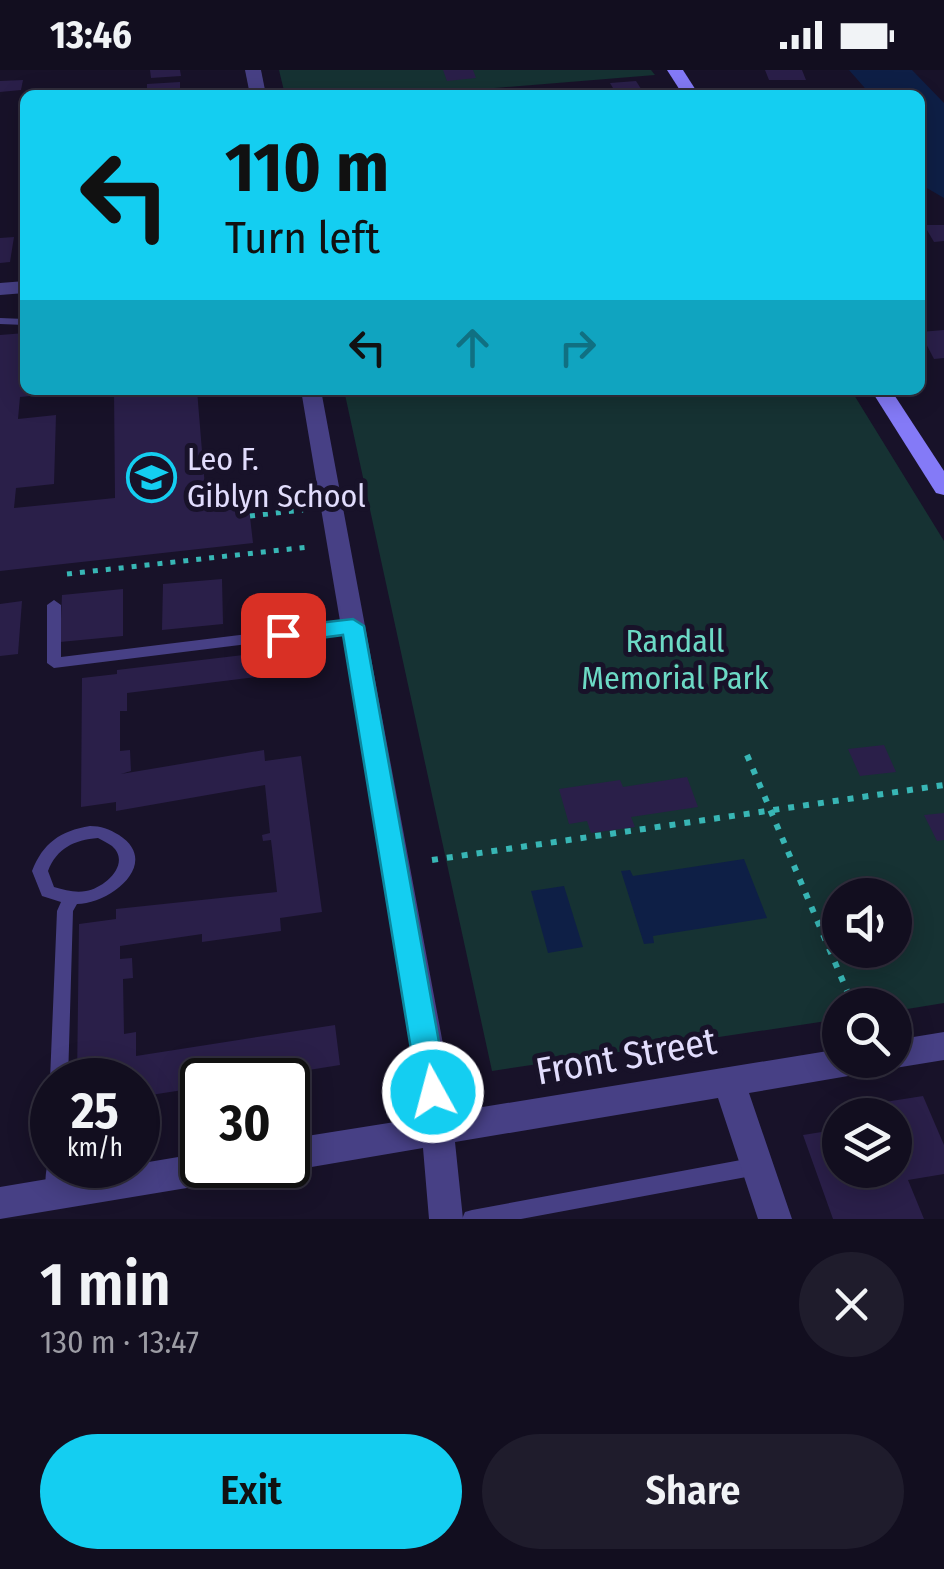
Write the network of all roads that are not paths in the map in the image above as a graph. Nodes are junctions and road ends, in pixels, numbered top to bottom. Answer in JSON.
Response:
{"nodes":[{"id":1,"x":312,"y":395,"type":"edge"},
{"id":2,"x":884,"y":395,"type":"edge"},
{"id":3,"x":944,"y":488,"type":"edge"},
{"id":4,"x":54,"y":604,"type":"dead end"},
{"id":5,"x":353,"y":626,"type":"junction"},
{"id":6,"x":71,"y":900,"type":"junction"},
{"id":7,"x":944,"y":1046,"type":"edge"},
{"id":8,"x":912,"y":1051,"type":"edge"},
{"id":9,"x":60,"y":1058,"type":"edge"},
{"id":10,"x":822,"y":1066,"type":"edge"},
{"id":11,"x":730,"y":1082,"type":"junction"},
{"id":12,"x":435,"y":1131,"type":"junction"},
{"id":13,"x":310,"y":1152,"type":"edge"},
{"id":14,"x":758,"y":1166,"type":"junction"},
{"id":15,"x":34,"y":1188,"type":"edge"},
{"id":16,"x":0,"y":1202,"type":"edge"},
{"id":17,"x":446,"y":1219,"type":"edge"},
{"id":18,"x":472,"y":1219,"type":"edge"},
{"id":19,"x":775,"y":1219,"type":"edge"}],
"edges":[{"from":1,"to":5,"type":"street"},
{"from":2,"to":3,"type":"street"},
{"from":4,"to":5,"type":"lane"},
{"from":5,"to":12,"type":"street"},
{"from":6,"to":6,"type":"lane"},
{"from":6,"to":9,"type":"lane"},
{"from":7,"to":8,"type":"street"},
{"from":10,"to":11,"type":"street","name":"Front Street"},
{"from":11,"to":12,"type":"street","name":"Front Street"},
{"from":11,"to":14,"type":"street"},
{"from":12,"to":13,"type":"street","name":"Front Street"},
{"from":12,"to":17,"type":"street"},
{"from":14,"to":18,"type":"lane"},
{"from":14,"to":19,"type":"street"},
{"from":15,"to":16,"type":"street"}]}
